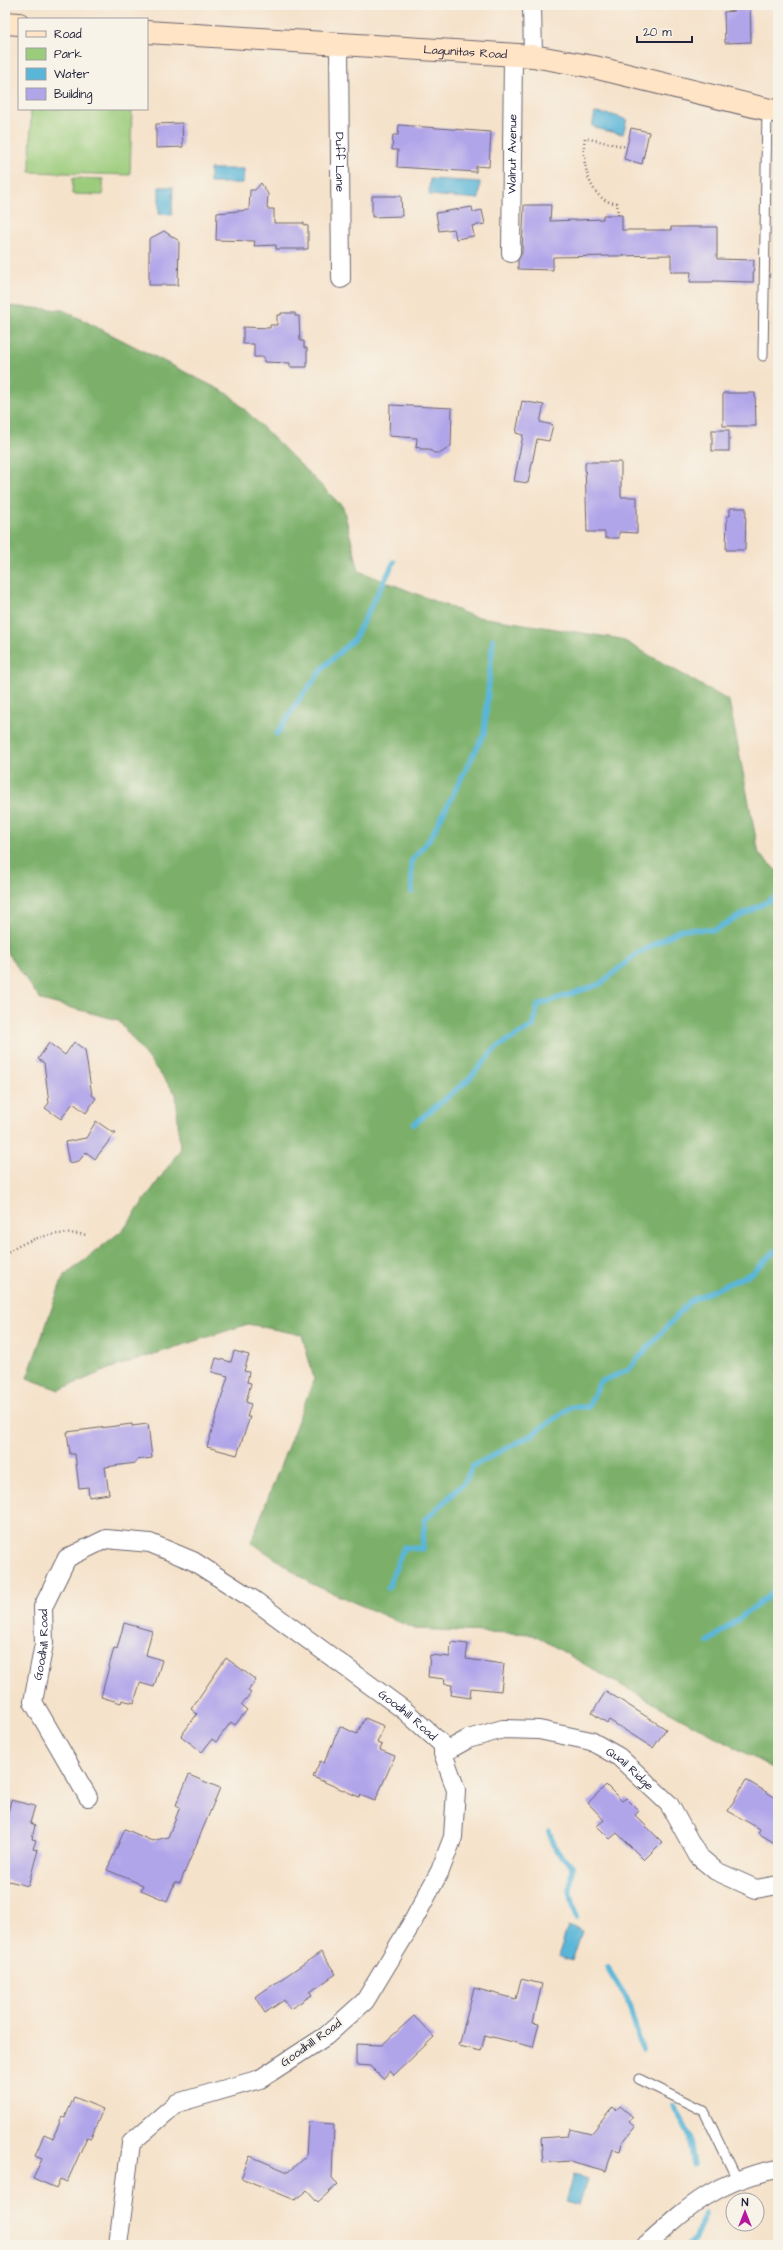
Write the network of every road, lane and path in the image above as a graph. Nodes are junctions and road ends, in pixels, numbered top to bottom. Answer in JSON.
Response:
{"nodes":[{"id":1,"x":532,"y":5,"type":"edge"},
{"id":2,"x":5,"y":23,"type":"edge"},
{"id":3,"x":18,"y":24,"type":"edge"},
{"id":4,"x":148,"y":32,"type":"edge"},
{"id":5,"x":339,"y":45,"type":"junction"},
{"id":6,"x":523,"y":56,"type":"junction"},
{"id":7,"x":773,"y":111,"type":"edge"},
{"id":8,"x":627,"y":147,"type":"dead end"},
{"id":9,"x":618,"y":215,"type":"dead end"},
{"id":10,"x":511,"y":253,"type":"dead end"},
{"id":11,"x":341,"y":279,"type":"dead end"},
{"id":12,"x":763,"y":356,"type":"dead end"},
{"id":13,"x":86,"y":1235,"type":"dead end"},
{"id":14,"x":5,"y":1255,"type":"edge"},
{"id":15,"x":443,"y":1753,"type":"junction"},
{"id":16,"x":88,"y":1797,"type":"dead end"},
{"id":17,"x":778,"y":1885,"type":"edge"},
{"id":18,"x":639,"y":2079,"type":"dead end"},
{"id":19,"x":778,"y":2169,"type":"edge"},
{"id":20,"x":736,"y":2179,"type":"junction"},
{"id":21,"x":118,"y":2245,"type":"edge"},
{"id":22,"x":646,"y":2245,"type":"edge"}],
"edges":[{"from":1,"to":6,"type":"street","name":"Walnut Avenue"},
{"from":2,"to":3,"type":"street"},
{"from":4,"to":5,"type":"street","name":"Lagunitas Road"},
{"from":5,"to":6,"type":"street","name":"Lagunitas Road"},
{"from":5,"to":11,"type":"street","name":"Duff Lane"},
{"from":6,"to":7,"type":"street","name":"Lagunitas Road"},
{"from":6,"to":10,"type":"street","name":"Walnut Avenue"},
{"from":7,"to":12,"type":"lane"},
{"from":8,"to":9,"type":"path"},
{"from":13,"to":14,"type":"path"},
{"from":15,"to":16,"type":"street","name":"Goodhill Road"},
{"from":15,"to":17,"type":"street","name":"Quail Ridge"},
{"from":15,"to":21,"type":"street","name":"Goodhill Road"},
{"from":18,"to":20,"type":"lane"},
{"from":19,"to":20,"type":"street"},
{"from":20,"to":22,"type":"street"}]}
